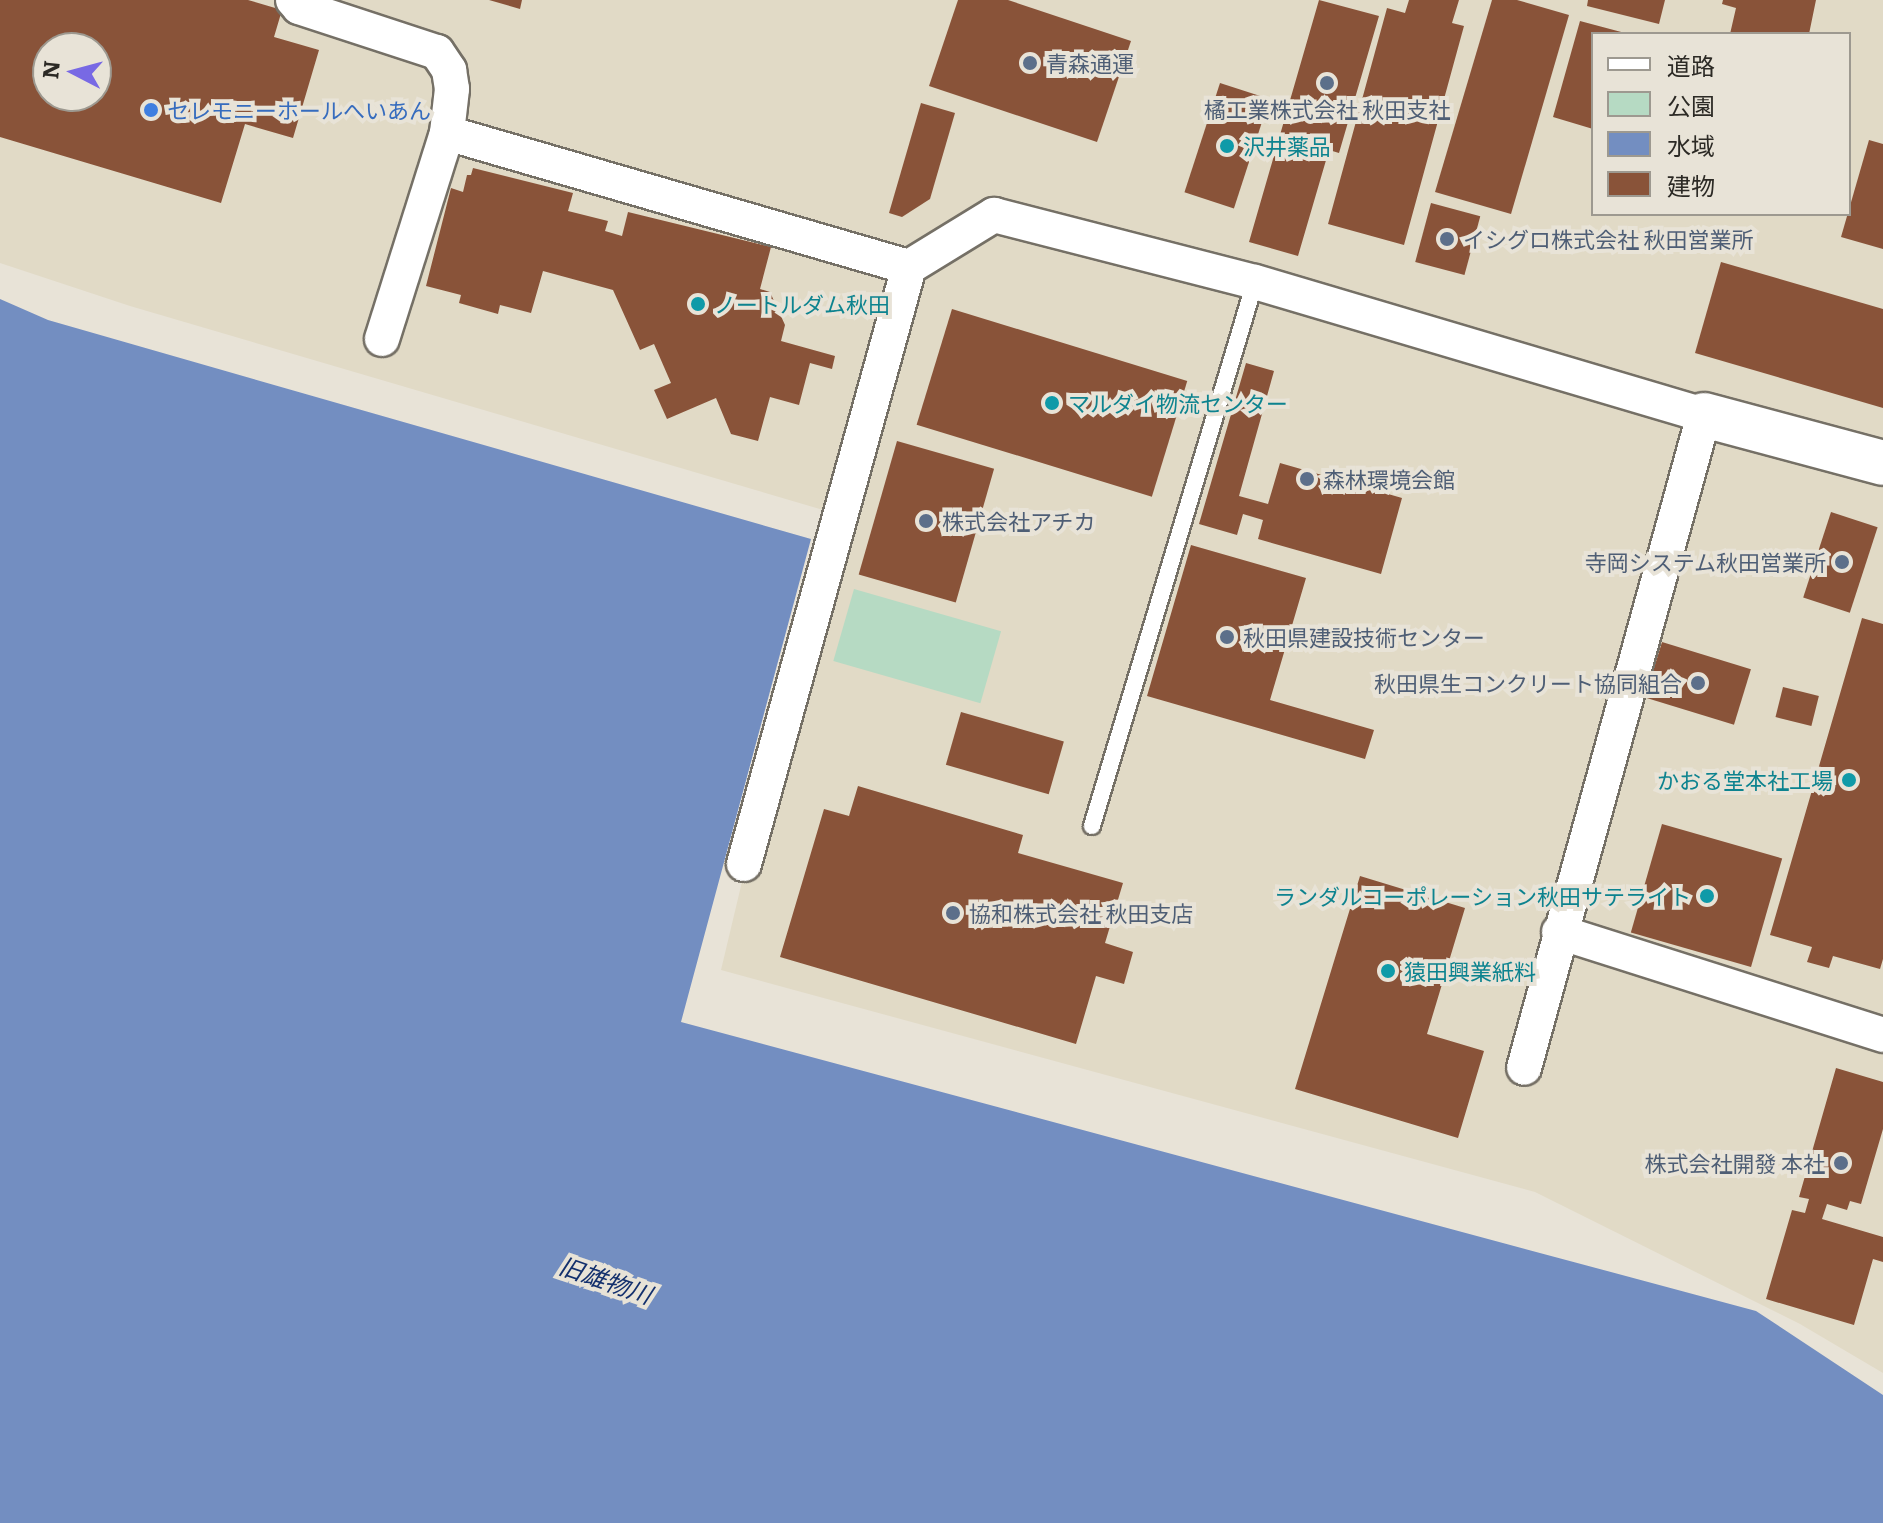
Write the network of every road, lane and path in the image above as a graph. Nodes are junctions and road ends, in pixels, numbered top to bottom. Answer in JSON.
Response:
{"nodes":[{"id":1,"x":293,"y":0,"type":"edge"},
{"id":2,"x":447,"y":133,"type":"junction"},
{"id":3,"x":909,"y":267,"type":"junction"},
{"id":4,"x":1255,"y":282,"type":"junction"},
{"id":5,"x":382,"y":339,"type":"dead end"},
{"id":6,"x":1704,"y":415,"type":"junction"},
{"id":7,"x":1883,"y":463,"type":"edge"},
{"id":8,"x":1092,"y":826,"type":"dead end"},
{"id":9,"x":744,"y":864,"type":"dead end"},
{"id":10,"x":1559,"y":932,"type":"junction"},
{"id":11,"x":1883,"y":1035,"type":"edge"},
{"id":12,"x":1524,"y":1068,"type":"dead end"}],
"edges":[{"from":1,"to":2,"type":"street"},
{"from":2,"to":3,"type":"street"},
{"from":2,"to":5,"type":"street"},
{"from":3,"to":4,"type":"street"},
{"from":3,"to":9,"type":"street"},
{"from":4,"to":6,"type":"street"},
{"from":4,"to":8,"type":"lane"},
{"from":6,"to":7,"type":"street"},
{"from":6,"to":10,"type":"street"},
{"from":10,"to":11,"type":"street"},
{"from":10,"to":12,"type":"street"}]}
